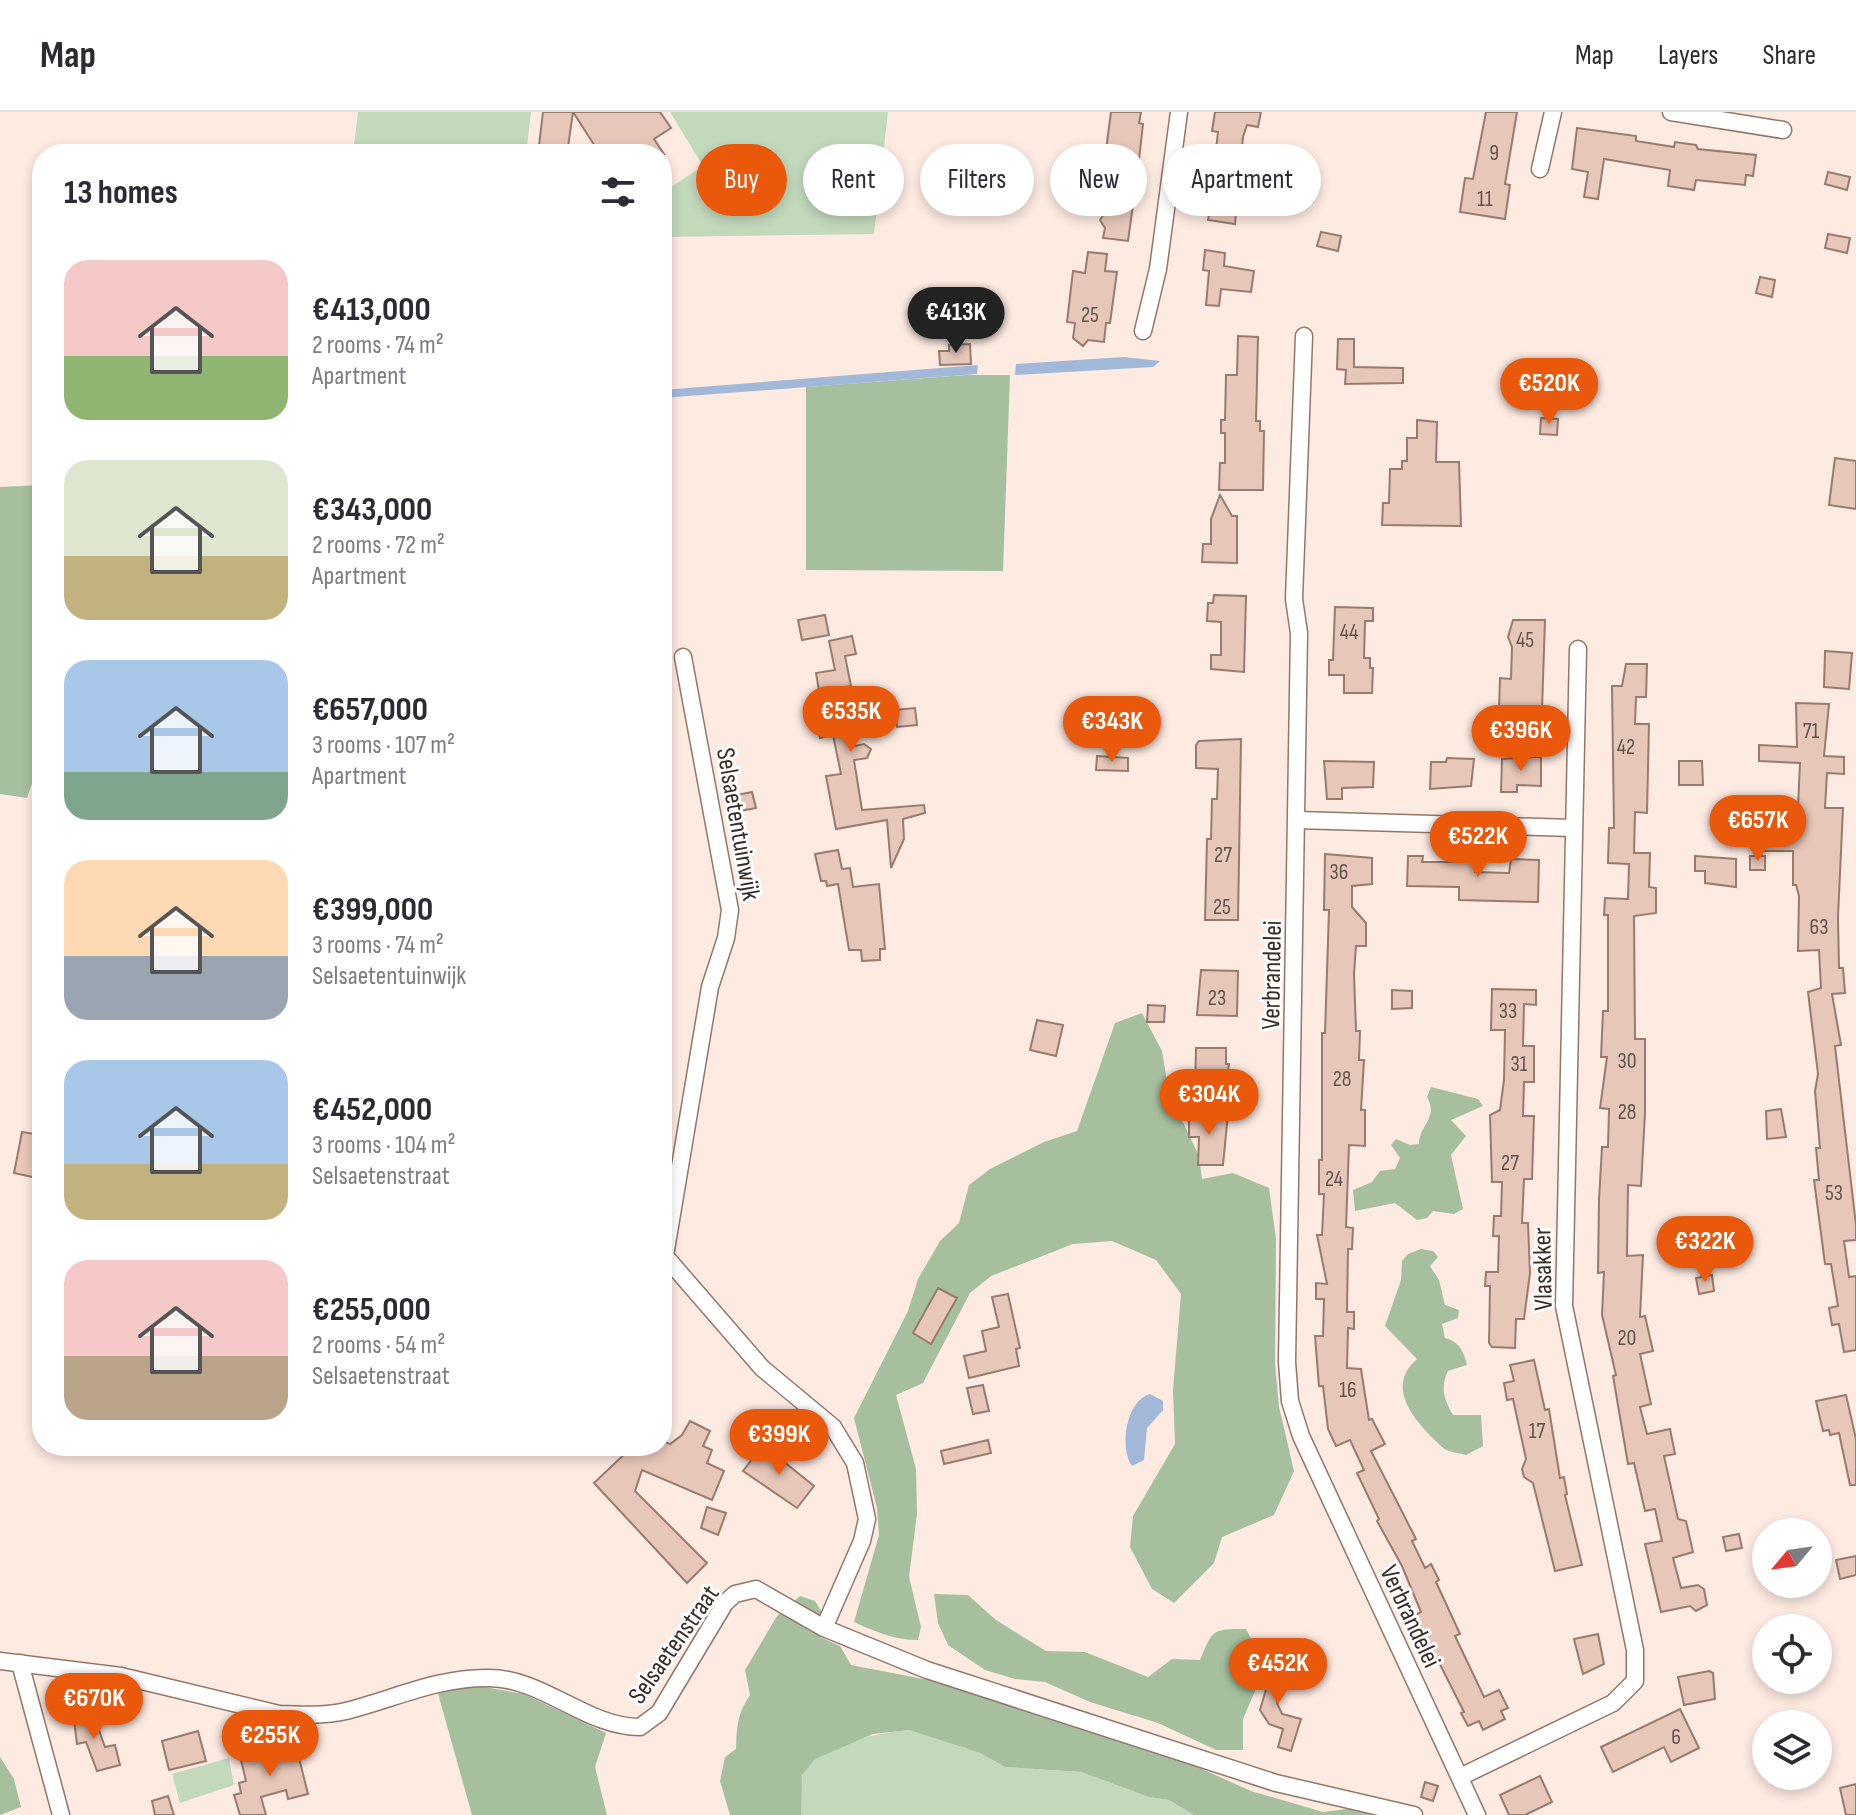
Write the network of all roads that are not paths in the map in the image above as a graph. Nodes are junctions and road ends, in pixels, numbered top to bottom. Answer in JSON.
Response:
{"nodes":[{"id":1,"x":1179,"y":112,"type":"edge"},
{"id":2,"x":1553,"y":112,"type":"edge"},
{"id":3,"x":1671,"y":112,"type":"edge"},
{"id":4,"x":1783,"y":130,"type":"dead end"},
{"id":5,"x":1540,"y":169,"type":"dead end"},
{"id":6,"x":1143,"y":331,"type":"dead end"},
{"id":7,"x":1304,"y":336,"type":"dead end"},
{"id":8,"x":1578,"y":649,"type":"dead end"},
{"id":9,"x":683,"y":657,"type":"dead end"},
{"id":10,"x":1297,"y":820,"type":"junction"},
{"id":11,"x":1573,"y":828,"type":"junction"},
{"id":12,"x":672,"y":1214,"type":"edge"},
{"id":13,"x":672,"y":1264,"type":"edge"},
{"id":14,"x":824,"y":1628,"type":"junction"},
{"id":15,"x":0,"y":1661,"type":"edge"},
{"id":16,"x":20,"y":1663,"type":"junction"},
{"id":17,"x":1460,"y":1777,"type":"junction"},
{"id":18,"x":61,"y":1815,"type":"edge"},
{"id":19,"x":1414,"y":1815,"type":"edge"},
{"id":20,"x":1477,"y":1815,"type":"edge"}],
"edges":[{"from":1,"to":6,"type":"street"},
{"from":2,"to":5,"type":"street"},
{"from":3,"to":4,"type":"street"},
{"from":7,"to":10,"type":"street","name":"Verbrandelei"},
{"from":8,"to":11,"type":"street","name":"Vlasakker"},
{"from":9,"to":12,"type":"street","name":"Selsaetentuinwijk"},
{"from":10,"to":11,"type":"street"},
{"from":10,"to":17,"type":"street","name":"Verbrandelei"},
{"from":11,"to":17,"type":"street","name":"Vlasakker"},
{"from":13,"to":14,"type":"street","name":"Selsaetentuinwijk"},
{"from":14,"to":16,"type":"street","name":"Selsaetenstraat"},
{"from":14,"to":19,"type":"street","name":"Selsaetenstraat"},
{"from":15,"to":16,"type":"street","name":"Selsaetenstraat"},
{"from":16,"to":18,"type":"street"},
{"from":17,"to":20,"type":"street","name":"Verbrandelei"}]}
